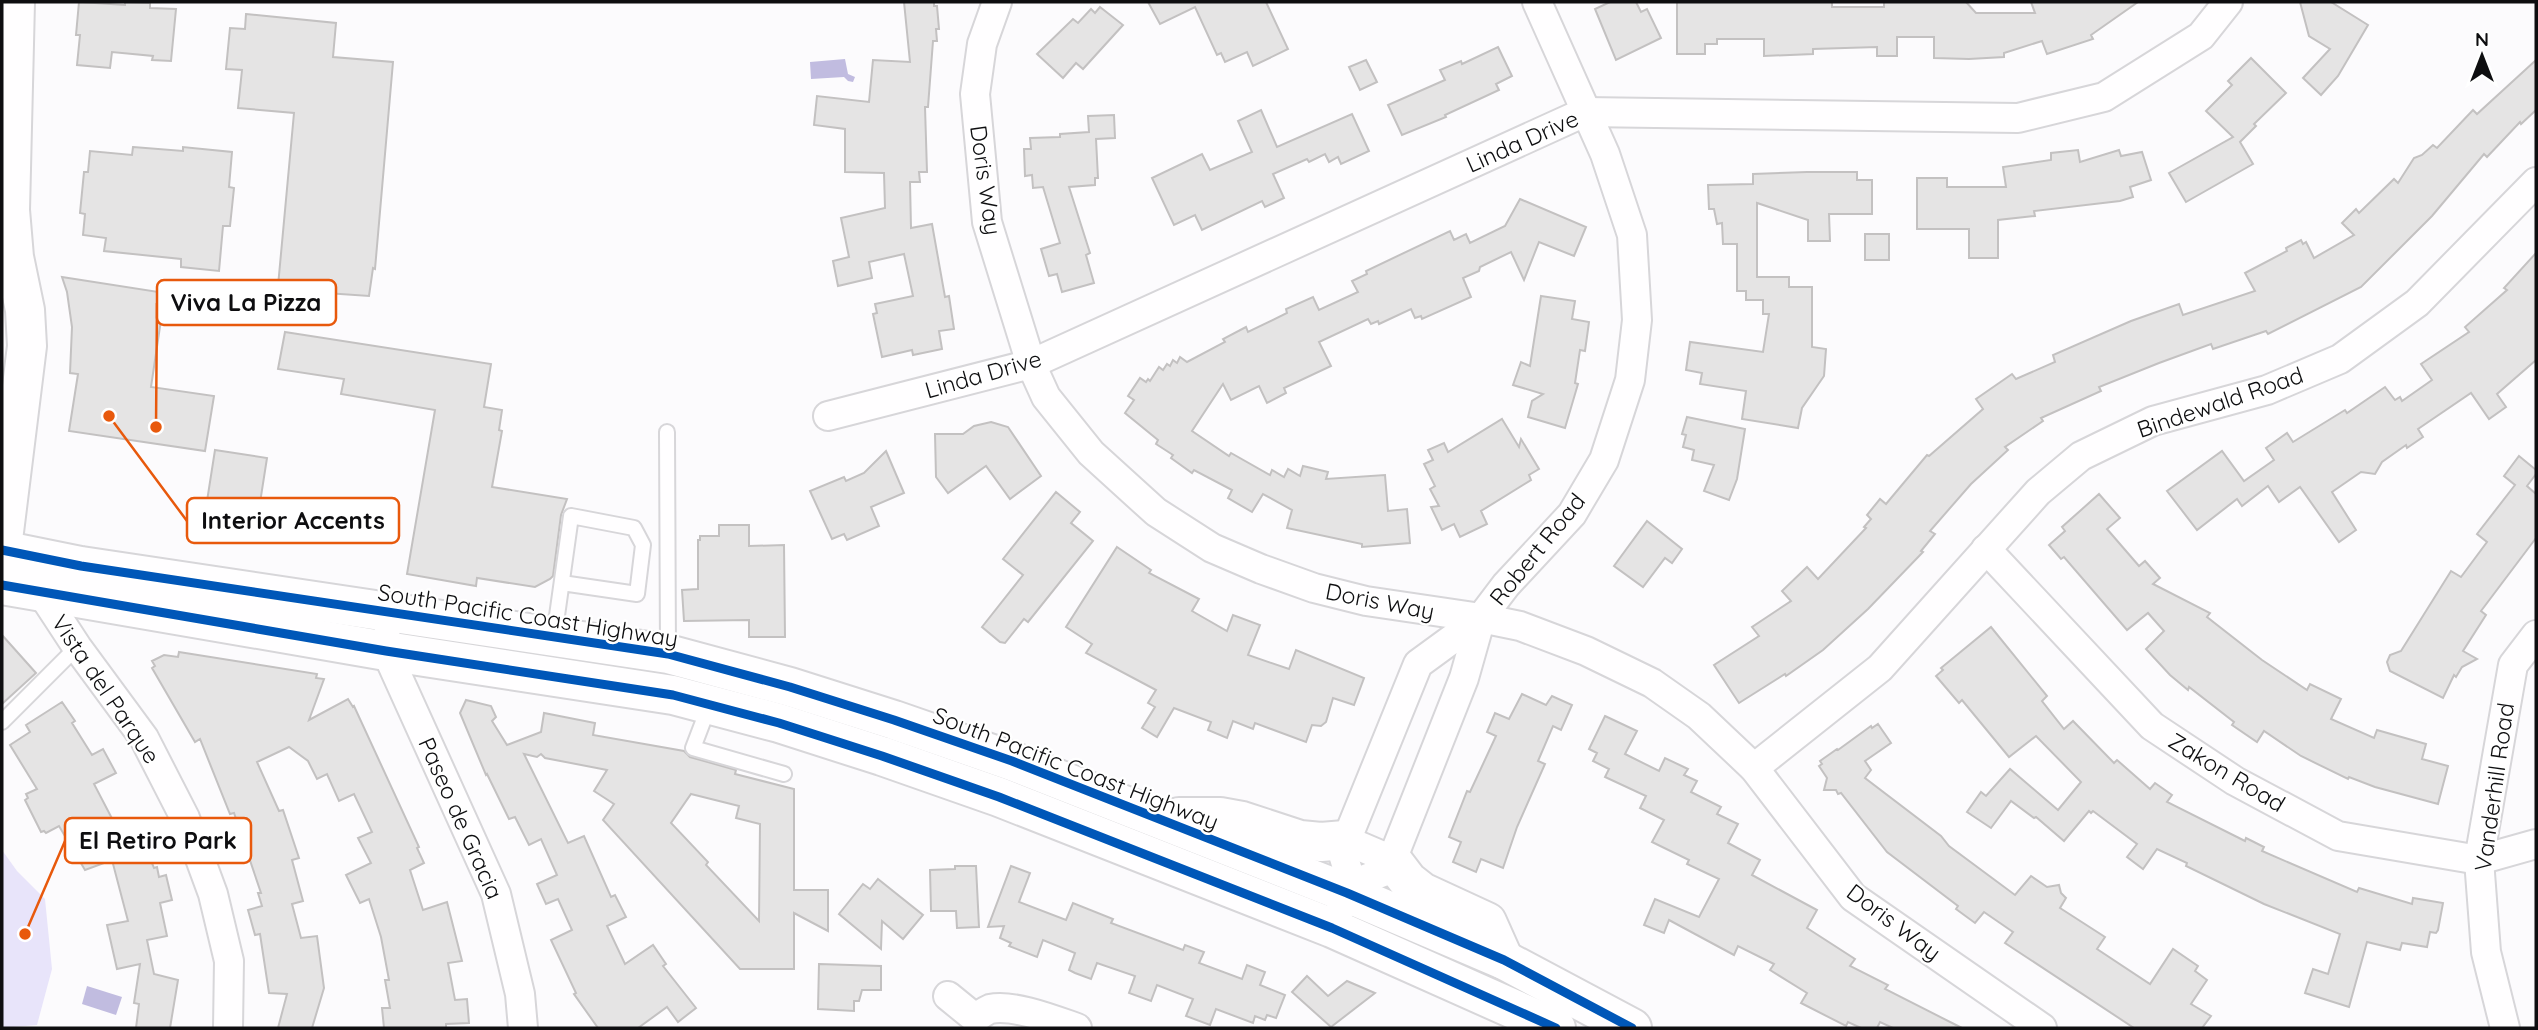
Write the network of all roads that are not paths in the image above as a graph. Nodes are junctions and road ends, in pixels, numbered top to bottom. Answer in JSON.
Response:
{"nodes":[{"id":1,"x":15,"y":2,"type":"edge"},
{"id":2,"x":997,"y":2,"type":"edge"},
{"id":3,"x":1537,"y":2,"type":"edge"},
{"id":4,"x":2228,"y":2,"type":"edge"},
{"id":5,"x":7,"y":108,"type":"edge"},
{"id":6,"x":1585,"y":112,"type":"junction"},
{"id":7,"x":2536,"y":182,"type":"edge"},
{"id":8,"x":1031,"y":364,"type":"junction"},
{"id":9,"x":828,"y":416,"type":"dead end"},
{"id":10,"x":667,"y":432,"type":"dead end"},
{"id":11,"x":8,"y":443,"type":"edge"},
{"id":12,"x":2,"y":549,"type":"edge"},
{"id":13,"x":1986,"y":550,"type":"junction"},
{"id":14,"x":562,"y":583,"type":"junction"},
{"id":15,"x":2,"y":585,"type":"edge"},
{"id":16,"x":41,"y":592,"type":"junction"},
{"id":17,"x":387,"y":613,"type":"junction"},
{"id":18,"x":1481,"y":618,"type":"junction"},
{"id":19,"x":2536,"y":635,"type":"edge"},
{"id":20,"x":554,"y":639,"type":"junction"},
{"id":21,"x":76,"y":647,"type":"junction"},
{"id":22,"x":386,"y":651,"type":"junction"},
{"id":23,"x":668,"y":654,"type":"junction"},
{"id":24,"x":710,"y":705,"type":"junction"},
{"id":25,"x":2,"y":722,"type":"edge"},
{"id":26,"x":1754,"y":768,"type":"junction"},
{"id":27,"x":784,"y":774,"type":"dead end"},
{"id":28,"x":1153,"y":817,"type":"junction"},
{"id":29,"x":1345,"y":841,"type":"junction"},
{"id":30,"x":2536,"y":844,"type":"edge"},
{"id":31,"x":1392,"y":860,"type":"junction"},
{"id":32,"x":2479,"y":860,"type":"junction"},
{"id":33,"x":1350,"y":889,"type":"junction"},
{"id":34,"x":1332,"y":928,"type":"junction"},
{"id":35,"x":1504,"y":960,"type":"junction"},
{"id":36,"x":948,"y":996,"type":"dead end"},
{"id":37,"x":970,"y":1023,"type":"edge"},
{"id":38,"x":228,"y":1028,"type":"edge"},
{"id":39,"x":523,"y":1028,"type":"edge"},
{"id":40,"x":1077,"y":1028,"type":"edge"},
{"id":41,"x":1556,"y":1028,"type":"edge"},
{"id":42,"x":1632,"y":1028,"type":"edge"},
{"id":43,"x":2042,"y":1028,"type":"edge"},
{"id":44,"x":2505,"y":1028,"type":"edge"}],
"edges":[{"from":1,"to":5,"type":"main road"},
{"from":2,"to":8,"type":"street","name":"Doris Way"},
{"from":3,"to":6,"type":"street","name":"Robert Road"},
{"from":4,"to":6,"type":"street","name":"Linda Drive"},
{"from":5,"to":11,"type":"main road"},
{"from":6,"to":8,"type":"street","name":"Linda Drive"},
{"from":6,"to":18,"type":"street","name":"Robert Road"},
{"from":7,"to":13,"type":"street","name":"Bindewald Road"},
{"from":8,"to":9,"type":"street","name":"Linda Drive"},
{"from":8,"to":18,"type":"street","name":"Doris Way"},
{"from":10,"to":23,"type":"lane"},
{"from":11,"to":12,"type":"main road"},
{"from":12,"to":16,"type":"main road"},
{"from":12,"to":17,"type":"main road","name":"South Pacific Coast Highway"},
{"from":13,"to":26,"type":"street","name":"Bindewald Road"},
{"from":13,"to":32,"type":"street","name":"Zakon Road"},
{"from":14,"to":14,"type":"lane"},
{"from":14,"to":20,"type":"lane"},
{"from":15,"to":16,"type":"main road"},
{"from":16,"to":21,"type":"street","name":"Vista del Parque"},
{"from":16,"to":22,"type":"main road"},
{"from":17,"to":20,"type":"main road","name":"South Pacific Coast Highway"},
{"from":17,"to":22,"type":"street","name":"Paseo de Gracia"},
{"from":18,"to":26,"type":"street","name":"Doris Way"},
{"from":18,"to":29,"type":"street","name":"Robert Road"},
{"from":18,"to":31,"type":"street","name":"Robert Road"},
{"from":19,"to":32,"type":"street","name":"Vanderhill Road"},
{"from":20,"to":23,"type":"main road","name":"South Pacific Coast Highway"},
{"from":21,"to":25,"type":"lane"},
{"from":21,"to":38,"type":"street","name":"Vista del Parque"},
{"from":22,"to":24,"type":"main road"},
{"from":22,"to":39,"type":"street","name":"Paseo de Gracia"},
{"from":23,"to":28,"type":"main road","name":"South Pacific Coast Highway"},
{"from":24,"to":27,"type":"lane"},
{"from":24,"to":34,"type":"main road"},
{"from":26,"to":43,"type":"street","name":"Doris Way"},
{"from":28,"to":29,"type":"main road"},
{"from":28,"to":33,"type":"main road","name":"South Pacific Coast Highway"},
{"from":29,"to":31,"type":"street"},
{"from":29,"to":33,"type":"street","name":"Robert Road"},
{"from":30,"to":32,"type":"street","name":"Zakon Road"},
{"from":31,"to":33,"type":"street"},
{"from":31,"to":35,"type":"main road"},
{"from":32,"to":44,"type":"street","name":"Vanderhill Road"},
{"from":33,"to":34,"type":"street"},
{"from":33,"to":35,"type":"main road","name":"South Pacific Coast Highway"},
{"from":34,"to":41,"type":"main road"},
{"from":35,"to":42,"type":"main road","name":"South Pacific Coast Highway"},
{"from":36,"to":37,"type":"street"},
{"from":37,"to":40,"type":"street"}]}
